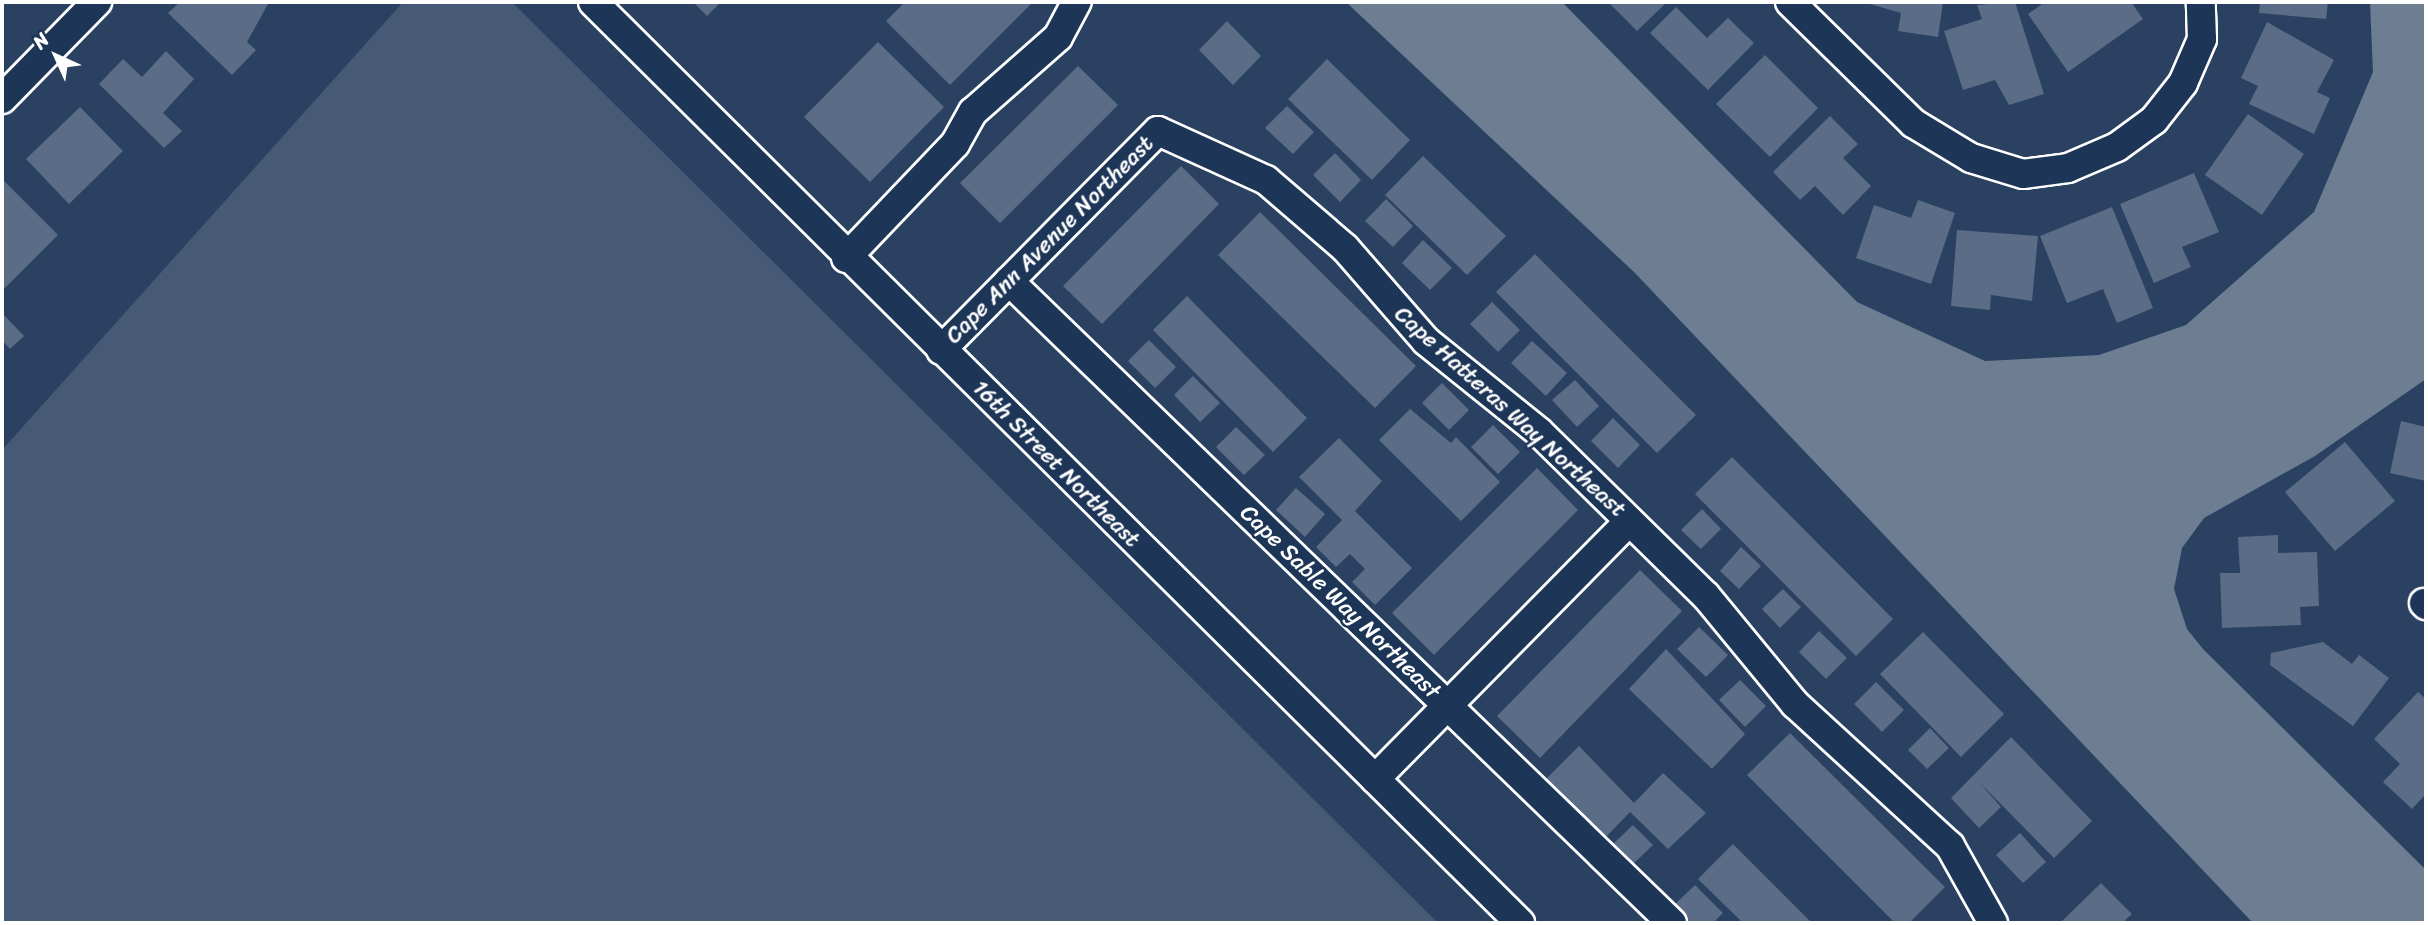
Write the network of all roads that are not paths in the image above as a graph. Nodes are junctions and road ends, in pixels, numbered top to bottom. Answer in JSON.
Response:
{"nodes":[{"id":1,"x":97,"y":2,"type":"edge"},
{"id":2,"x":593,"y":2,"type":"edge"},
{"id":3,"x":1077,"y":2,"type":"edge"},
{"id":4,"x":1790,"y":2,"type":"edge"},
{"id":5,"x":2201,"y":2,"type":"edge"},
{"id":6,"x":2,"y":99,"type":"edge"},
{"id":7,"x":1158,"y":131,"type":"joint"},
{"id":8,"x":846,"y":258,"type":"junction"},
{"id":9,"x":1009,"y":281,"type":"junction"},
{"id":10,"x":941,"y":350,"type":"junction"},
{"id":11,"x":1629,"y":521,"type":"junction"},
{"id":12,"x":1447,"y":705,"type":"junction"},
{"id":13,"x":1375,"y":779,"type":"junction"},
{"id":14,"x":1520,"y":923,"type":"edge"},
{"id":15,"x":1672,"y":923,"type":"edge"},
{"id":16,"x":1993,"y":923,"type":"edge"}],
"edges":[{"from":1,"to":6,"type":"street"},
{"from":2,"to":8,"type":"street","name":"16th Street Northeast"},
{"from":3,"to":8,"type":"street"},
{"from":4,"to":5,"type":"street"},
{"from":7,"to":9,"type":"street","name":"Cape Ann Avenue Northeast"},
{"from":7,"to":11,"type":"street","name":"Cape Hatteras Way Northeast"},
{"from":8,"to":10,"type":"street","name":"16th Street Northeast"},
{"from":9,"to":10,"type":"street","name":"Cape Ann Avenue Northeast"},
{"from":9,"to":12,"type":"street","name":"Cape Sable Way Northeast"},
{"from":10,"to":13,"type":"street","name":"16th Street Northeast"},
{"from":11,"to":12,"type":"street"},
{"from":11,"to":16,"type":"street","name":"Cape Hatteras Way Northeast"},
{"from":12,"to":13,"type":"street"},
{"from":12,"to":15,"type":"street","name":"Cape Sable Way Northeast"},
{"from":13,"to":14,"type":"street","name":"16th Street Northeast"}]}
